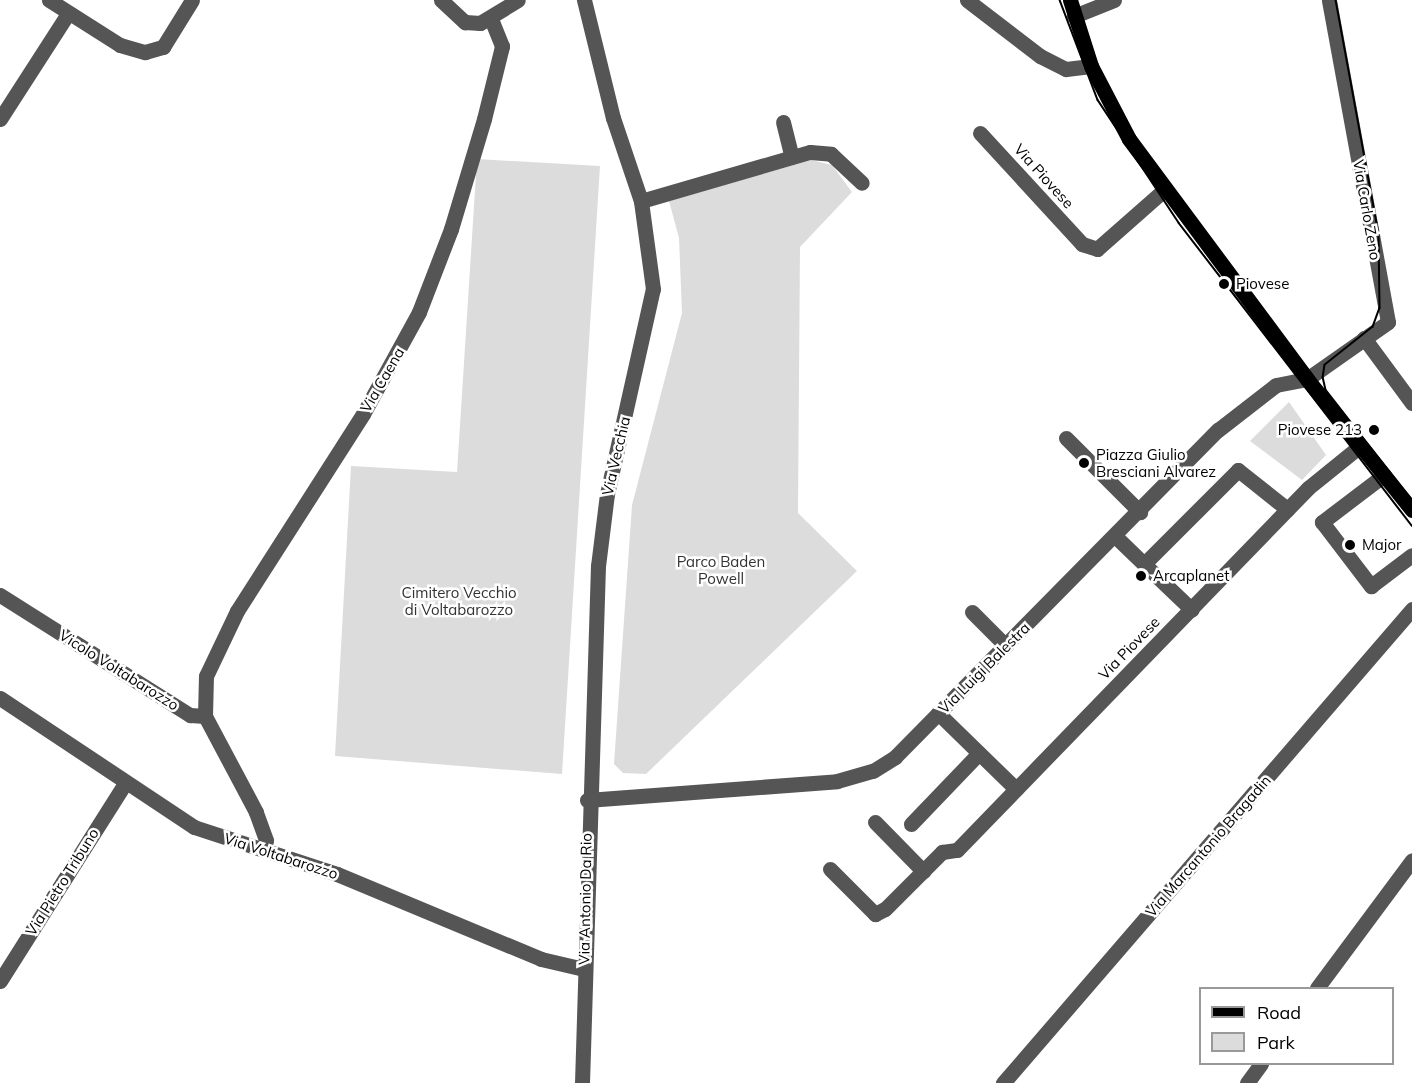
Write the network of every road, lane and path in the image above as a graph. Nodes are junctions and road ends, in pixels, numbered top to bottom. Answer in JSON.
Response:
{"nodes":[{"id":1,"x":49,"y":0,"type":"edge"},
{"id":2,"x":192,"y":0,"type":"edge"},
{"id":3,"x":441,"y":0,"type":"edge"},
{"id":4,"x":518,"y":0,"type":"edge"},
{"id":5,"x":584,"y":0,"type":"edge"},
{"id":6,"x":967,"y":0,"type":"edge"},
{"id":7,"x":1070,"y":0,"type":"edge"},
{"id":8,"x":1114,"y":0,"type":"edge"},
{"id":9,"x":1329,"y":0,"type":"edge"},
{"id":10,"x":67,"y":15,"type":"junction"},
{"id":11,"x":1074,"y":16,"type":"junction"},
{"id":12,"x":492,"y":21,"type":"junction"},
{"id":13,"x":1091,"y":66,"type":"junction"},
{"id":14,"x":0,"y":120,"type":"edge"},
{"id":15,"x":783,"y":122,"type":"dead end"},
{"id":16,"x":980,"y":133,"type":"dead end"},
{"id":17,"x":792,"y":157,"type":"junction"},
{"id":18,"x":862,"y":183,"type":"dead end"},
{"id":19,"x":1165,"y":189,"type":"junction"},
{"id":20,"x":641,"y":201,"type":"junction"},
{"id":21,"x":1364,"y":338,"type":"junction"},
{"id":22,"x":1307,"y":379,"type":"junction"},
{"id":23,"x":1412,"y":403,"type":"edge"},
{"id":24,"x":1066,"y":438,"type":"dead end"},
{"id":25,"x":1359,"y":446,"type":"junction"},
{"id":26,"x":1384,"y":475,"type":"junction"},
{"id":27,"x":1287,"y":509,"type":"junction"},
{"id":28,"x":1412,"y":510,"type":"edge"},
{"id":29,"x":1140,"y":512,"type":"junction"},
{"id":30,"x":1115,"y":536,"type":"junction"},
{"id":31,"x":1412,"y":555,"type":"edge"},
{"id":32,"x":1144,"y":564,"type":"junction"},
{"id":33,"x":0,"y":595,"type":"edge"},
{"id":34,"x":1412,"y":609,"type":"edge"},
{"id":35,"x":1192,"y":610,"type":"junction"},
{"id":36,"x":972,"y":612,"type":"dead end"},
{"id":37,"x":1006,"y":646,"type":"junction"},
{"id":38,"x":0,"y":699,"type":"edge"},
{"id":39,"x":938,"y":714,"type":"junction"},
{"id":40,"x":589,"y":715,"type":"joint"},
{"id":41,"x":205,"y":716,"type":"junction"},
{"id":42,"x":980,"y":753,"type":"junction"},
{"id":43,"x":125,"y":783,"type":"junction"},
{"id":44,"x":1016,"y":789,"type":"junction"},
{"id":45,"x":587,"y":800,"type":"junction"},
{"id":46,"x":875,"y":822,"type":"dead end"},
{"id":47,"x":911,"y":824,"type":"dead end"},
{"id":48,"x":264,"y":850,"type":"junction"},
{"id":49,"x":1412,"y":860,"type":"edge"},
{"id":50,"x":830,"y":869,"type":"dead end"},
{"id":51,"x":923,"y":871,"type":"junction"},
{"id":52,"x":584,"y":969,"type":"junction"},
{"id":53,"x":0,"y":981,"type":"edge"},
{"id":54,"x":1318,"y":987,"type":"edge"},
{"id":55,"x":1260,"y":1065,"type":"edge"},
{"id":56,"x":582,"y":1083,"type":"edge"},
{"id":57,"x":1003,"y":1083,"type":"edge"},
{"id":58,"x":1247,"y":1083,"type":"edge"}],
"edges":[{"from":1,"to":10,"type":"street"},
{"from":2,"to":10,"type":"street"},
{"from":3,"to":12,"type":"street"},
{"from":4,"to":12,"type":"street"},
{"from":5,"to":20,"type":"street","name":"Via Vecchia"},
{"from":6,"to":13,"type":"street"},
{"from":7,"to":11,"type":"main road"},
{"from":8,"to":11,"type":"street"},
{"from":9,"to":21,"type":"street","name":"Via Carlo Zeno"},
{"from":10,"to":14,"type":"street"},
{"from":11,"to":13,"type":"main road"},
{"from":12,"to":41,"type":"street","name":"Via Caena"},
{"from":13,"to":19,"type":"main road"},
{"from":15,"to":17,"type":"street"},
{"from":16,"to":19,"type":"street","name":"Via Piovese"},
{"from":17,"to":18,"type":"street"},
{"from":17,"to":20,"type":"street"},
{"from":19,"to":22,"type":"main road"},
{"from":20,"to":40,"type":"street","name":"Via Vecchia"},
{"from":21,"to":22,"type":"street","name":"Via Carlo Zeno"},
{"from":21,"to":23,"type":"street"},
{"from":22,"to":25,"type":"main road"},
{"from":22,"to":29,"type":"street","name":"Via Luigi Balestra"},
{"from":24,"to":29,"type":"street"},
{"from":25,"to":26,"type":"main road"},
{"from":25,"to":27,"type":"street","name":"Via Piovese"},
{"from":26,"to":28,"type":"main road"},
{"from":26,"to":31,"type":"street"},
{"from":27,"to":32,"type":"street"},
{"from":27,"to":35,"type":"street","name":"Via Piovese"},
{"from":29,"to":30,"type":"street","name":"Via Luigi Balestra"},
{"from":30,"to":32,"type":"street"},
{"from":30,"to":37,"type":"street","name":"Via Luigi Balestra"},
{"from":32,"to":35,"type":"street"},
{"from":33,"to":41,"type":"street","name":"Vicolo Voltabarozzo"},
{"from":34,"to":57,"type":"street","name":"Via Marcantonio Bragadin"},
{"from":35,"to":44,"type":"street","name":"Via Piovese"},
{"from":36,"to":37,"type":"street"},
{"from":37,"to":39,"type":"street","name":"Via Luigi Balestra"},
{"from":38,"to":43,"type":"street","name":"Via Voltabarozzo"},
{"from":39,"to":42,"type":"street"},
{"from":39,"to":45,"type":"street","name":"Via Luigi Balestra"},
{"from":40,"to":45,"type":"street","name":"Via Antonio Da Rio"},
{"from":41,"to":48,"type":"street"},
{"from":42,"to":44,"type":"street"},
{"from":42,"to":47,"type":"street"},
{"from":43,"to":48,"type":"street","name":"Via Voltabarozzo"},
{"from":43,"to":53,"type":"street","name":"Via Pietro Tribuno"},
{"from":44,"to":51,"type":"street","name":"Via Piovese"},
{"from":45,"to":52,"type":"street","name":"Via Antonio Da Rio"},
{"from":46,"to":51,"type":"street"},
{"from":48,"to":52,"type":"street","name":"Via Voltabarozzo"},
{"from":49,"to":54,"type":"street"},
{"from":50,"to":51,"type":"street","name":"Via Piovese"},
{"from":52,"to":56,"type":"street","name":"Via Antonio Da Rio"},
{"from":55,"to":58,"type":"street"}]}
